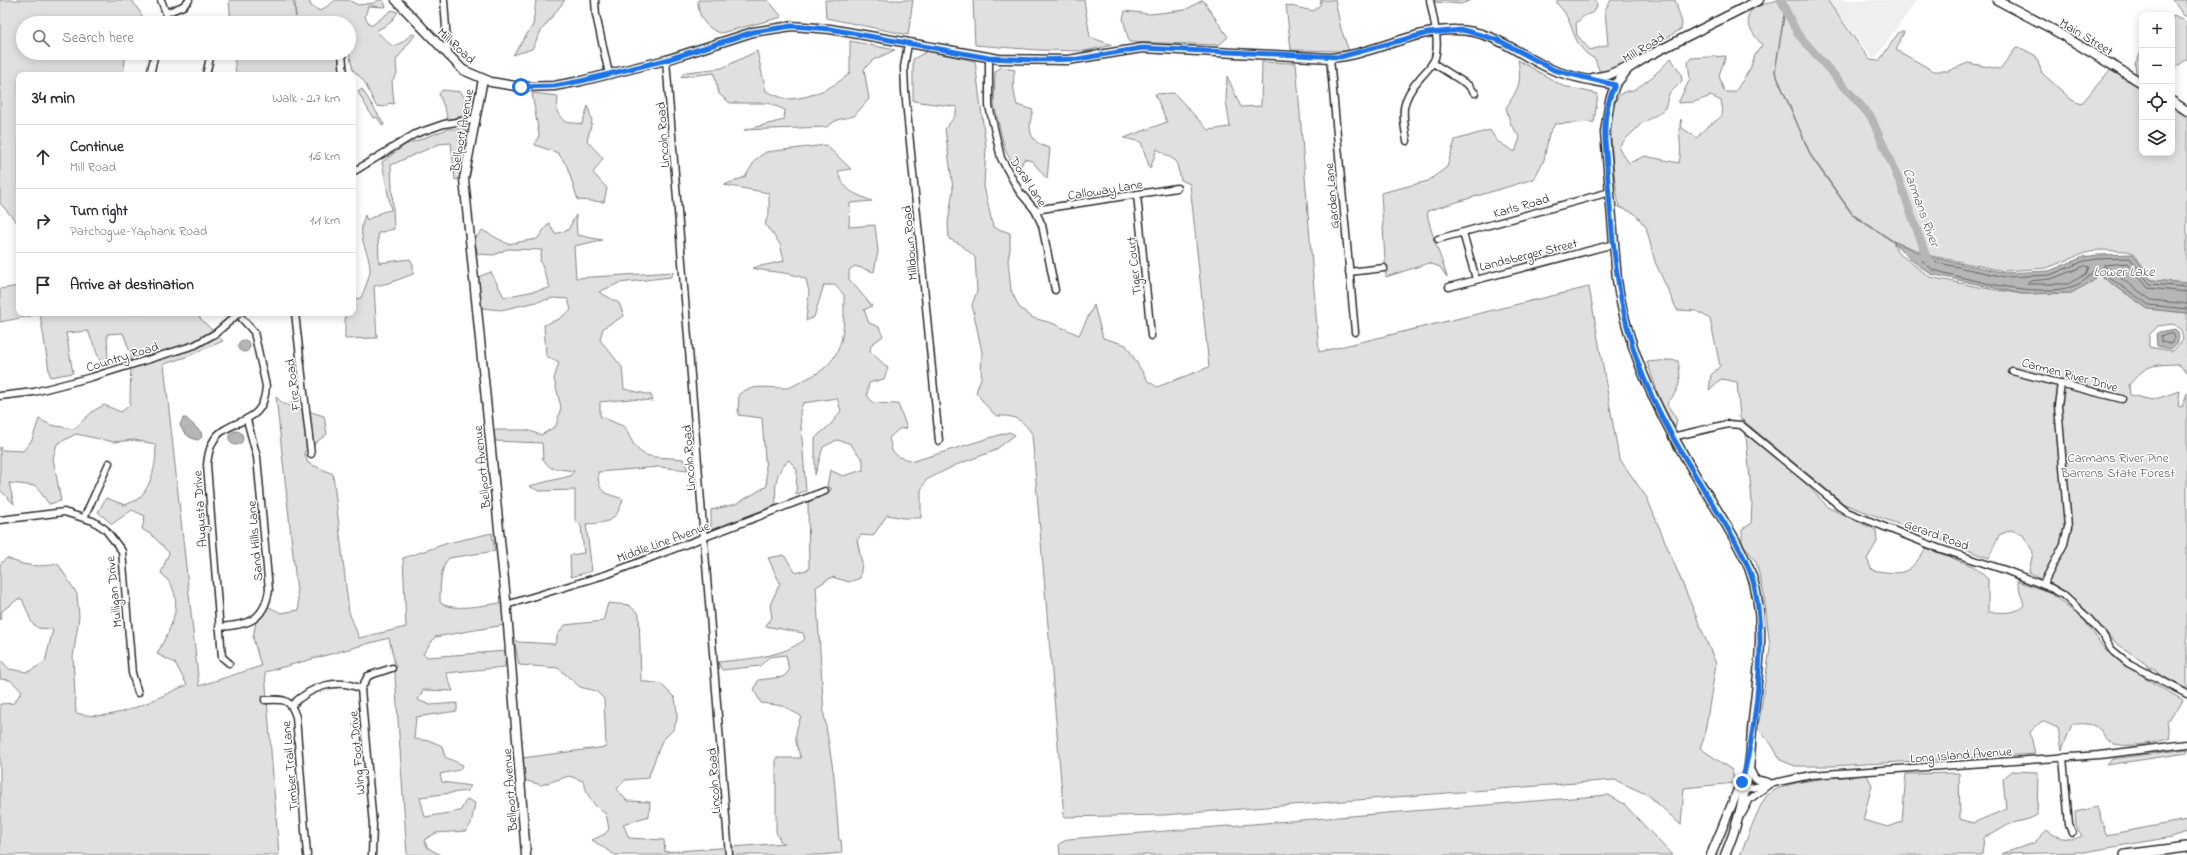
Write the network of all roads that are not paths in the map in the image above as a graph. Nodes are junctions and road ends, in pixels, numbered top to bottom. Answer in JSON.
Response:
{"nodes":[{"id":1,"x":161,"y":0,"type":"edge"},
{"id":2,"x":190,"y":0,"type":"edge"},
{"id":3,"x":396,"y":0,"type":"edge"},
{"id":4,"x":444,"y":0,"type":"edge"},
{"id":5,"x":595,"y":0,"type":"edge"},
{"id":6,"x":1430,"y":0,"type":"edge"},
{"id":7,"x":1759,"y":0,"type":"edge"},
{"id":8,"x":1997,"y":0,"type":"edge"},
{"id":9,"x":166,"y":13,"type":"junction"},
{"id":10,"x":166,"y":16,"type":"edge"},
{"id":11,"x":1435,"y":31,"type":"junction"},
{"id":12,"x":908,"y":44,"type":"junction"},
{"id":13,"x":448,"y":56,"type":"junction"},
{"id":14,"x":989,"y":58,"type":"junction"},
{"id":15,"x":1330,"y":58,"type":"junction"},
{"id":16,"x":153,"y":60,"type":"edge"},
{"id":17,"x":209,"y":60,"type":"edge"},
{"id":18,"x":343,"y":60,"type":"edge"},
{"id":19,"x":666,"y":60,"type":"junction"},
{"id":20,"x":1433,"y":63,"type":"junction"},
{"id":21,"x":1634,"y":64,"type":"junction"},
{"id":22,"x":151,"y":72,"type":"edge"},
{"id":23,"x":207,"y":72,"type":"edge"},
{"id":24,"x":344,"y":72,"type":"edge"},
{"id":25,"x":609,"y":74,"type":"junction"},
{"id":26,"x":483,"y":79,"type":"junction"},
{"id":27,"x":1586,"y":79,"type":"junction"},
{"id":28,"x":2139,"y":81,"type":"edge"},
{"id":29,"x":1615,"y":85,"type":"junction"},
{"id":30,"x":1475,"y":93,"type":"dead end"},
{"id":31,"x":2175,"y":103,"type":"edge"},
{"id":32,"x":2187,"y":111,"type":"edge"},
{"id":33,"x":476,"y":119,"type":"junction"},
{"id":34,"x":1408,"y":141,"type":"dead end"},
{"id":35,"x":356,"y":170,"type":"edge"},
{"id":36,"x":1177,"y":188,"type":"dead end"},
{"id":37,"x":1610,"y":192,"type":"junction"},
{"id":38,"x":1137,"y":195,"type":"junction"},
{"id":39,"x":1035,"y":210,"type":"junction"},
{"id":40,"x":1463,"y":233,"type":"junction"},
{"id":41,"x":1438,"y":239,"type":"dead end"},
{"id":42,"x":1614,"y":244,"type":"junction"},
{"id":43,"x":1384,"y":268,"type":"dead end"},
{"id":44,"x":1349,"y":272,"type":"junction"},
{"id":45,"x":1476,"y":279,"type":"junction"},
{"id":46,"x":1449,"y":286,"type":"dead end"},
{"id":47,"x":1056,"y":290,"type":"dead end"},
{"id":48,"x":235,"y":316,"type":"edge"},
{"id":49,"x":241,"y":316,"type":"edge"},
{"id":50,"x":295,"y":316,"type":"edge"},
{"id":51,"x":1356,"y":332,"type":"dead end"},
{"id":52,"x":1151,"y":336,"type":"dead end"},
{"id":53,"x":2012,"y":370,"type":"dead end"},
{"id":54,"x":2061,"y":382,"type":"junction"},
{"id":55,"x":0,"y":396,"type":"edge"},
{"id":56,"x":2122,"y":399,"type":"dead end"},
{"id":57,"x":247,"y":420,"type":"junction"},
{"id":58,"x":1672,"y":437,"type":"junction"},
{"id":59,"x":939,"y":441,"type":"dead end"},
{"id":60,"x":311,"y":454,"type":"dead end"},
{"id":61,"x":109,"y":463,"type":"dead end"},
{"id":62,"x":825,"y":491,"type":"dead end"},
{"id":63,"x":84,"y":518,"type":"junction"},
{"id":64,"x":0,"y":520,"type":"edge"},
{"id":65,"x":705,"y":538,"type":"junction"},
{"id":66,"x":2043,"y":584,"type":"junction"},
{"id":67,"x":506,"y":605,"type":"junction"},
{"id":68,"x":219,"y":627,"type":"junction"},
{"id":69,"x":229,"y":663,"type":"dead end"},
{"id":70,"x":392,"y":668,"type":"dead end"},
{"id":71,"x":361,"y":689,"type":"junction"},
{"id":72,"x":138,"y":693,"type":"dead end"},
{"id":73,"x":2187,"y":694,"type":"edge"},
{"id":74,"x":265,"y":700,"type":"dead end"},
{"id":75,"x":292,"y":705,"type":"junction"},
{"id":76,"x":2187,"y":744,"type":"edge"},
{"id":77,"x":1749,"y":756,"type":"junction"},
{"id":78,"x":2063,"y":757,"type":"junction"},
{"id":79,"x":1749,"y":767,"type":"junction"},
{"id":80,"x":1774,"y":782,"type":"junction"},
{"id":81,"x":1742,"y":790,"type":"junction"},
{"id":82,"x":2072,"y":832,"type":"dead end"},
{"id":83,"x":2187,"y":848,"type":"edge"},
{"id":84,"x":1726,"y":853,"type":"edge"},
{"id":85,"x":307,"y":855,"type":"edge"},
{"id":86,"x":372,"y":855,"type":"edge"},
{"id":87,"x":526,"y":855,"type":"edge"},
{"id":88,"x":729,"y":855,"type":"edge"},
{"id":89,"x":1711,"y":855,"type":"edge"},
{"id":90,"x":2125,"y":855,"type":"edge"},
{"id":91,"x":2156,"y":855,"type":"edge"}],
"edges":[{"from":1,"to":9,"type":"street"},
{"from":2,"to":9,"type":"street"},
{"from":3,"to":13,"type":"main road","name":"Mill Road"},
{"from":4,"to":13,"type":"street"},
{"from":5,"to":25,"type":"street"},
{"from":6,"to":11,"type":"street"},
{"from":7,"to":21,"type":"main road","name":"Mill Road"},
{"from":8,"to":28,"type":"main road","name":"Main Street"},
{"from":9,"to":10,"type":"street"},
{"from":11,"to":15,"type":"main road","name":"Mill Road"},
{"from":11,"to":20,"type":"street"},
{"from":11,"to":27,"type":"main road","name":"Mill Road"},
{"from":12,"to":14,"type":"main road","name":"Mill Road"},
{"from":12,"to":19,"type":"main road","name":"Mill Road"},
{"from":12,"to":59,"type":"street","name":"Milldown Road"},
{"from":13,"to":26,"type":"main road","name":"Mill Road"},
{"from":14,"to":15,"type":"main road","name":"Mill Road"},
{"from":14,"to":39,"type":"street","name":"Doral Lane"},
{"from":15,"to":44,"type":"street","name":"Garden Lane"},
{"from":16,"to":22,"type":"street"},
{"from":17,"to":23,"type":"street"},
{"from":18,"to":24,"type":"street"},
{"from":19,"to":25,"type":"main road","name":"Mill Road"},
{"from":19,"to":65,"type":"street","name":"Lincoln Road"},
{"from":20,"to":30,"type":"street"},
{"from":20,"to":34,"type":"street"},
{"from":21,"to":27,"type":"main road"},
{"from":21,"to":29,"type":"main road","name":"Mill Road"},
{"from":25,"to":26,"type":"main road","name":"Mill Road"},
{"from":26,"to":33,"type":"main road","name":"Bellport Avenue"},
{"from":27,"to":29,"type":"main road","name":"Mill Road"},
{"from":29,"to":37,"type":"main road"},
{"from":31,"to":32,"type":"main road"},
{"from":33,"to":35,"type":"street"},
{"from":33,"to":67,"type":"main road","name":"Bellport Avenue"},
{"from":36,"to":38,"type":"street","name":"Calloway Lane"},
{"from":37,"to":40,"type":"street","name":"Karls Road"},
{"from":37,"to":42,"type":"main road"},
{"from":38,"to":39,"type":"street","name":"Calloway Lane"},
{"from":38,"to":52,"type":"street","name":"Tiger Court"},
{"from":39,"to":47,"type":"street","name":"Doral Lane"},
{"from":40,"to":41,"type":"street","name":"Karls Road"},
{"from":40,"to":45,"type":"street"},
{"from":42,"to":45,"type":"street","name":"Landsberger Street"},
{"from":42,"to":58,"type":"main road"},
{"from":43,"to":44,"type":"street"},
{"from":44,"to":51,"type":"street","name":"Garden Lane"},
{"from":45,"to":46,"type":"street","name":"Landsberger Street"},
{"from":48,"to":55,"type":"street","name":"Country Road","bridge":true},
{"from":49,"to":57,"type":"street","name":"Augusta Drive"},
{"from":50,"to":60,"type":"street","name":"Fire Road"},
{"from":53,"to":54,"type":"street","name":"Carmen River Drive"},
{"from":54,"to":56,"type":"street","name":"Carmen River Drive"},
{"from":54,"to":66,"type":"street"},
{"from":57,"to":68,"type":"street","name":"Augusta Drive"},
{"from":57,"to":68,"type":"street","name":"Sand Hills Lane"},
{"from":58,"to":66,"type":"street","name":"Gerard Road"},
{"from":58,"to":77,"type":"main road"},
{"from":61,"to":63,"type":"street"},
{"from":62,"to":65,"type":"street","name":"Middle Line Avenue"},
{"from":63,"to":64,"type":"street","name":"Mulligan Drive"},
{"from":63,"to":72,"type":"street","name":"Mulligan Drive"},
{"from":65,"to":67,"type":"street","name":"Middle Line Avenue"},
{"from":65,"to":88,"type":"street","name":"Lincoln Road"},
{"from":66,"to":73,"type":"street","name":"Gerard Road"},
{"from":67,"to":87,"type":"main road","name":"Bellport Avenue"},
{"from":68,"to":69,"type":"street","name":"Augusta Drive"},
{"from":70,"to":71,"type":"street"},
{"from":71,"to":75,"type":"street"},
{"from":71,"to":86,"type":"street","name":"Wing Foot Drive"},
{"from":74,"to":75,"type":"street","name":"Timber Trail Lane"},
{"from":75,"to":85,"type":"street","name":"Timber Trail Lane"},
{"from":76,"to":78,"type":"street","name":"Long Island Avenue"},
{"from":77,"to":79,"type":"main road"},
{"from":77,"to":81,"type":"main road"},
{"from":78,"to":80,"type":"street","name":"Long Island Avenue"},
{"from":78,"to":82,"type":"street"},
{"from":79,"to":80,"type":"street"},
{"from":79,"to":81,"type":"main road"},
{"from":80,"to":81,"type":"street","name":"Long Island Avenue"},
{"from":80,"to":84,"type":"street"},
{"from":81,"to":84,"type":"main road"},
{"from":81,"to":89,"type":"main road"},
{"from":83,"to":90,"type":"highway"},
{"from":83,"to":91,"type":"highway"}]}
